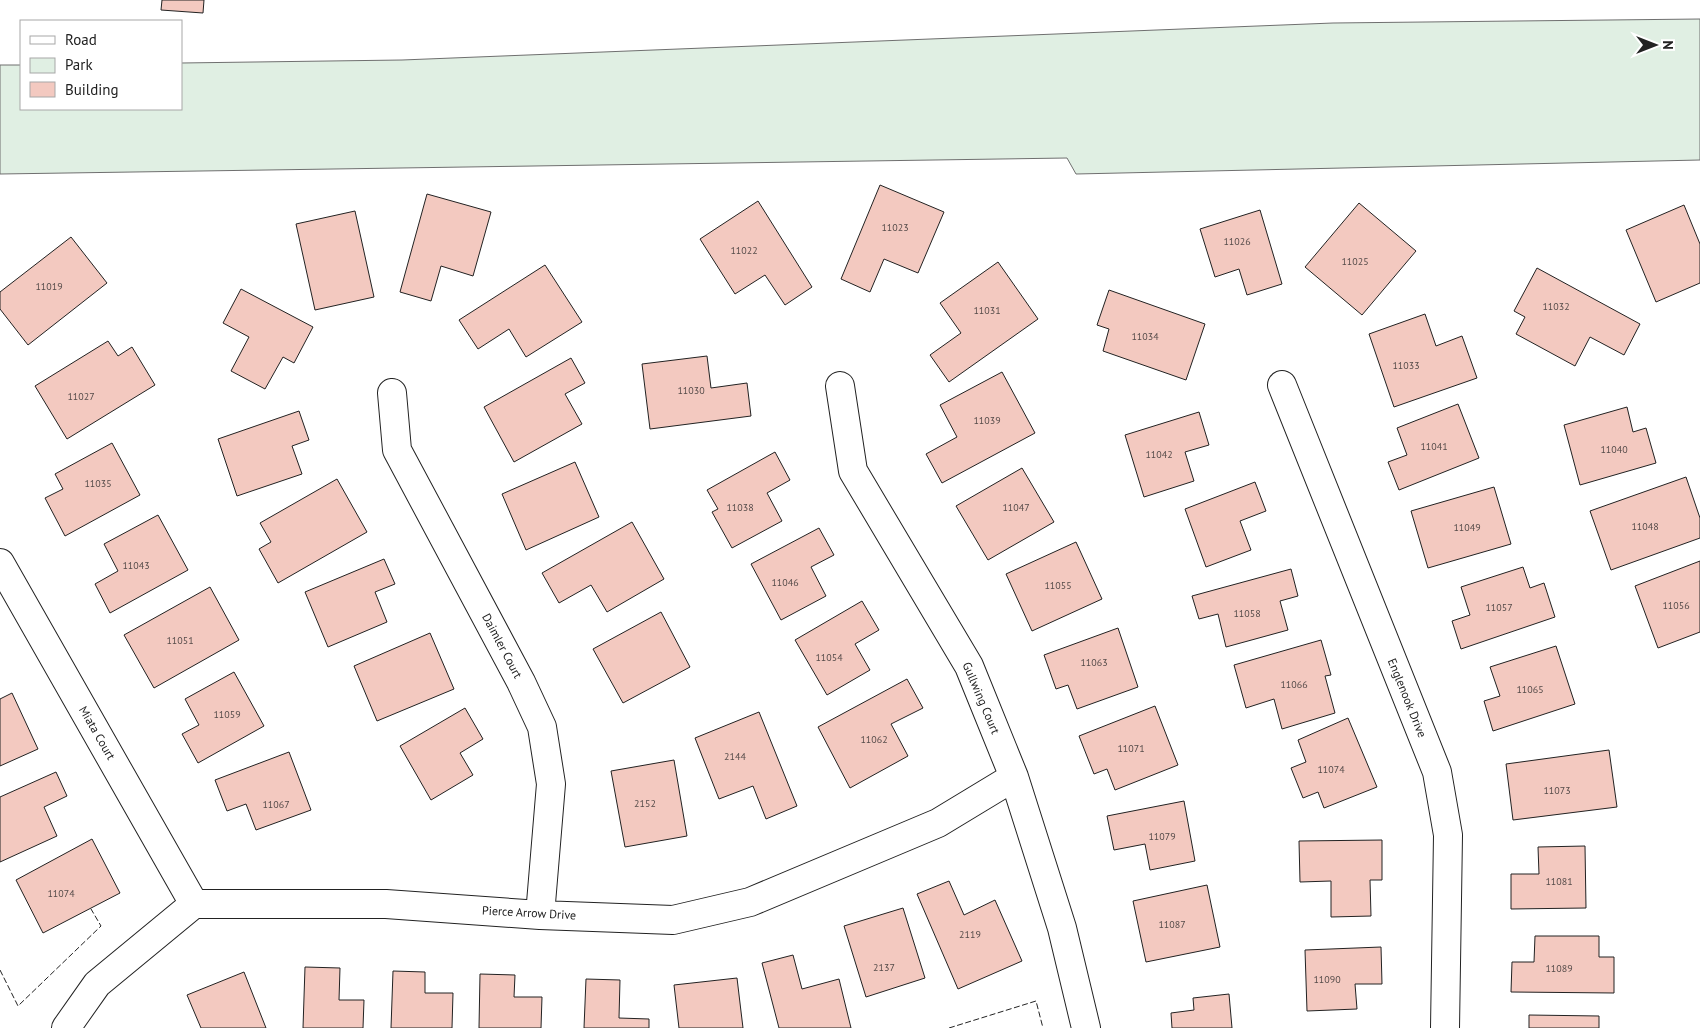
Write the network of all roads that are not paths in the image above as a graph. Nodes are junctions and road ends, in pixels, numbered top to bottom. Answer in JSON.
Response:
{"nodes":[{"id":1,"x":1282,"y":385,"type":"dead end"},
{"id":2,"x":840,"y":386,"type":"dead end"},
{"id":3,"x":392,"y":393,"type":"dead end"},
{"id":4,"x":0,"y":563,"type":"edge"},
{"id":5,"x":1014,"y":777,"type":"junction"},
{"id":6,"x":194,"y":904,"type":"junction"},
{"id":7,"x":540,"y":914,"type":"junction"},
{"id":8,"x":66,"y":1028,"type":"edge"},
{"id":9,"x":1086,"y":1028,"type":"edge"},
{"id":10,"x":1445,"y":1028,"type":"edge"}],
"edges":[{"from":1,"to":10,"type":"street","name":"Englenook Drive"},
{"from":2,"to":5,"type":"street","name":"Gullwing Court"},
{"from":3,"to":7,"type":"street","name":"Daimler Court"},
{"from":4,"to":6,"type":"street","name":"Miata Court"},
{"from":5,"to":7,"type":"street","name":"Pierce Arrow Drive"},
{"from":5,"to":9,"type":"street","name":"Gullwing Court"},
{"from":6,"to":7,"type":"street","name":"Pierce Arrow Drive"},
{"from":6,"to":8,"type":"street"}]}
